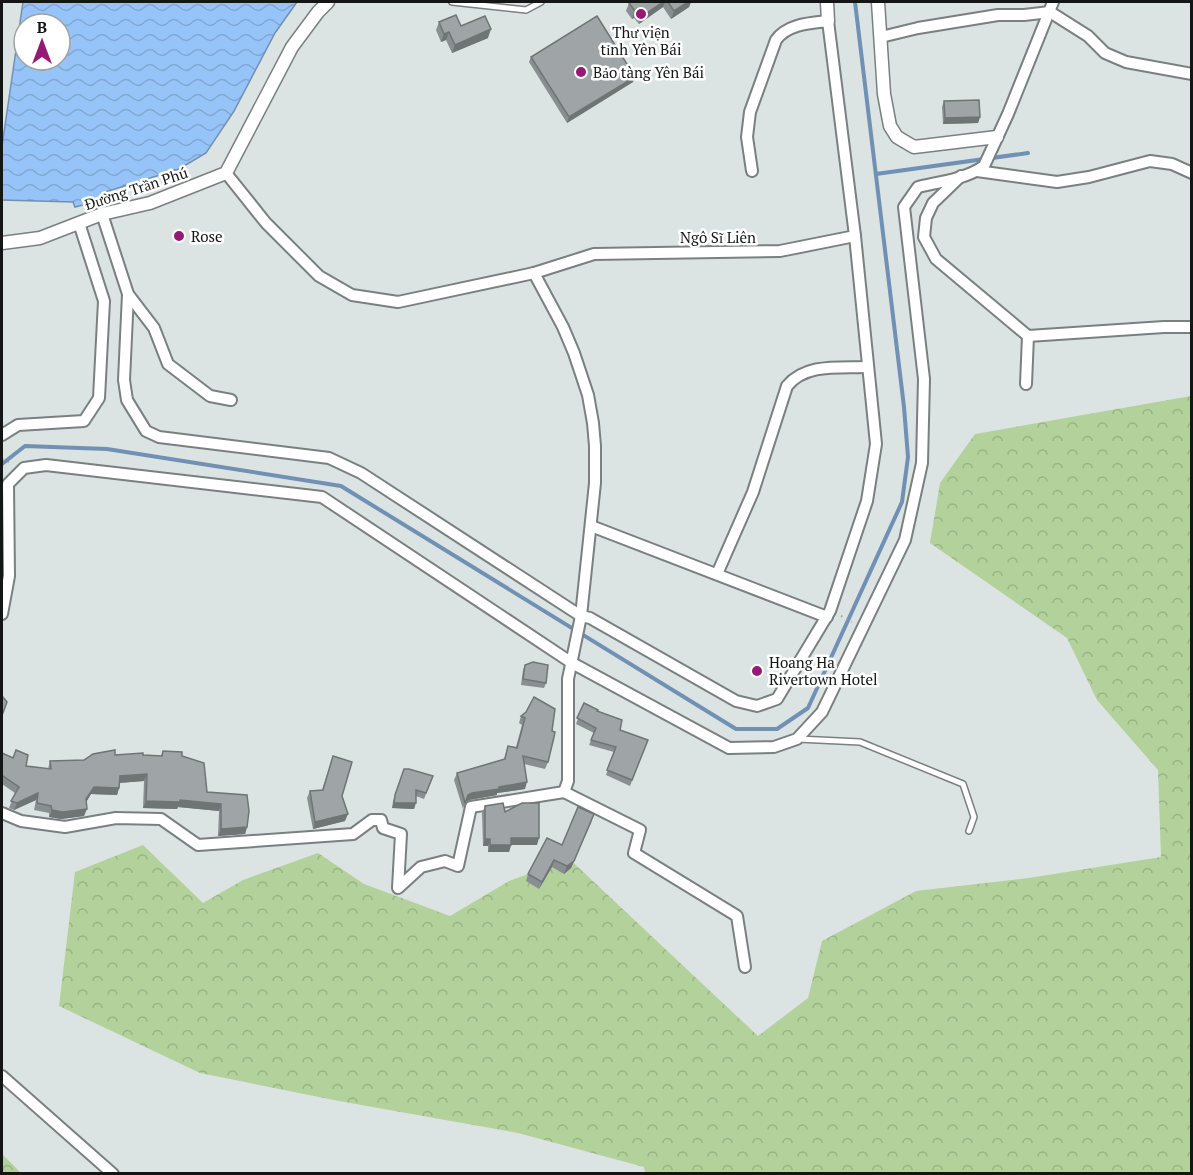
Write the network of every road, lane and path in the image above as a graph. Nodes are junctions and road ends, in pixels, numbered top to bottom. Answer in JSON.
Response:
{"nodes":[{"id":1,"x":328,"y":2,"type":"edge"},
{"id":2,"x":452,"y":2,"type":"edge"},
{"id":3,"x":541,"y":2,"type":"edge"},
{"id":4,"x":827,"y":2,"type":"edge"},
{"id":5,"x":878,"y":2,"type":"edge"},
{"id":6,"x":1051,"y":7,"type":"edge"},
{"id":7,"x":828,"y":21,"type":"junction"},
{"id":8,"x":881,"y":37,"type":"junction"},
{"id":9,"x":1191,"y":74,"type":"edge"},
{"id":10,"x":996,"y":141,"type":"junction"},
{"id":11,"x":981,"y":168,"type":"junction"},
{"id":12,"x":752,"y":171,"type":"dead end"},
{"id":13,"x":226,"y":173,"type":"junction"},
{"id":14,"x":1191,"y":173,"type":"edge"},
{"id":15,"x":961,"y":176,"type":"junction"},
{"id":16,"x":102,"y":214,"type":"junction"},
{"id":17,"x":79,"y":223,"type":"junction"},
{"id":18,"x":855,"y":236,"type":"junction"},
{"id":19,"x":2,"y":243,"type":"edge"},
{"id":20,"x":534,"y":273,"type":"junction"},
{"id":21,"x":128,"y":294,"type":"junction"},
{"id":22,"x":1191,"y":327,"type":"edge"},
{"id":23,"x":1028,"y":336,"type":"junction"},
{"id":24,"x":867,"y":367,"type":"junction"},
{"id":25,"x":1026,"y":384,"type":"dead end"},
{"id":26,"x":231,"y":400,"type":"dead end"},
{"id":27,"x":2,"y":435,"type":"edge"},
{"id":28,"x":591,"y":526,"type":"junction"},
{"id":29,"x":717,"y":574,"type":"junction"},
{"id":30,"x":2,"y":614,"type":"edge"},
{"id":31,"x":831,"y":615,"type":"junction"},
{"id":32,"x":580,"y":619,"type":"junction"},
{"id":33,"x":860,"y":625,"type":"dead end"},
{"id":34,"x":573,"y":658,"type":"junction"},
{"id":35,"x":797,"y":739,"type":"junction"},
{"id":36,"x":564,"y":792,"type":"junction"},
{"id":37,"x":2,"y":813,"type":"edge"},
{"id":38,"x":969,"y":831,"type":"dead end"},
{"id":39,"x":745,"y":968,"type":"dead end"},
{"id":40,"x":2,"y":1076,"type":"edge"},
{"id":41,"x":113,"y":1173,"type":"edge"}],
"edges":[{"from":1,"to":13,"type":"street"},
{"from":2,"to":3,"type":"lane"},
{"from":4,"to":7,"type":"street"},
{"from":5,"to":8,"type":"street"},
{"from":6,"to":8,"type":"street"},
{"from":6,"to":9,"type":"street"},
{"from":6,"to":10,"type":"street"},
{"from":7,"to":12,"type":"street"},
{"from":7,"to":18,"type":"street"},
{"from":8,"to":10,"type":"street"},
{"from":10,"to":11,"type":"street"},
{"from":11,"to":14,"type":"street"},
{"from":11,"to":15,"type":"street"},
{"from":13,"to":16,"type":"street","name":"Đường Trần Phú"},
{"from":13,"to":20,"type":"street","name":"Ngô Sĩ Liên"},
{"from":15,"to":23,"type":"street"},
{"from":15,"to":35,"type":"street"},
{"from":16,"to":17,"type":"street","name":"Đường Trần Phú"},
{"from":16,"to":21,"type":"street"},
{"from":17,"to":19,"type":"street","name":"Đường Trần Phú"},
{"from":17,"to":27,"type":"street"},
{"from":18,"to":20,"type":"street","name":"Ngô Sĩ Liên"},
{"from":18,"to":24,"type":"street"},
{"from":20,"to":28,"type":"street"},
{"from":21,"to":26,"type":"street"},
{"from":21,"to":32,"type":"street"},
{"from":22,"to":23,"type":"street"},
{"from":23,"to":25,"type":"street"},
{"from":24,"to":29,"type":"street"},
{"from":24,"to":31,"type":"street"},
{"from":28,"to":29,"type":"street"},
{"from":28,"to":32,"type":"street"},
{"from":29,"to":31,"type":"street"},
{"from":30,"to":34,"type":"street"},
{"from":31,"to":32,"type":"street"},
{"from":31,"to":33,"type":"path"},
{"from":32,"to":34,"type":"street"},
{"from":34,"to":35,"type":"street"},
{"from":34,"to":36,"type":"street"},
{"from":35,"to":38,"type":"lane"},
{"from":36,"to":37,"type":"street"},
{"from":36,"to":39,"type":"street"},
{"from":40,"to":41,"type":"street"}]}
